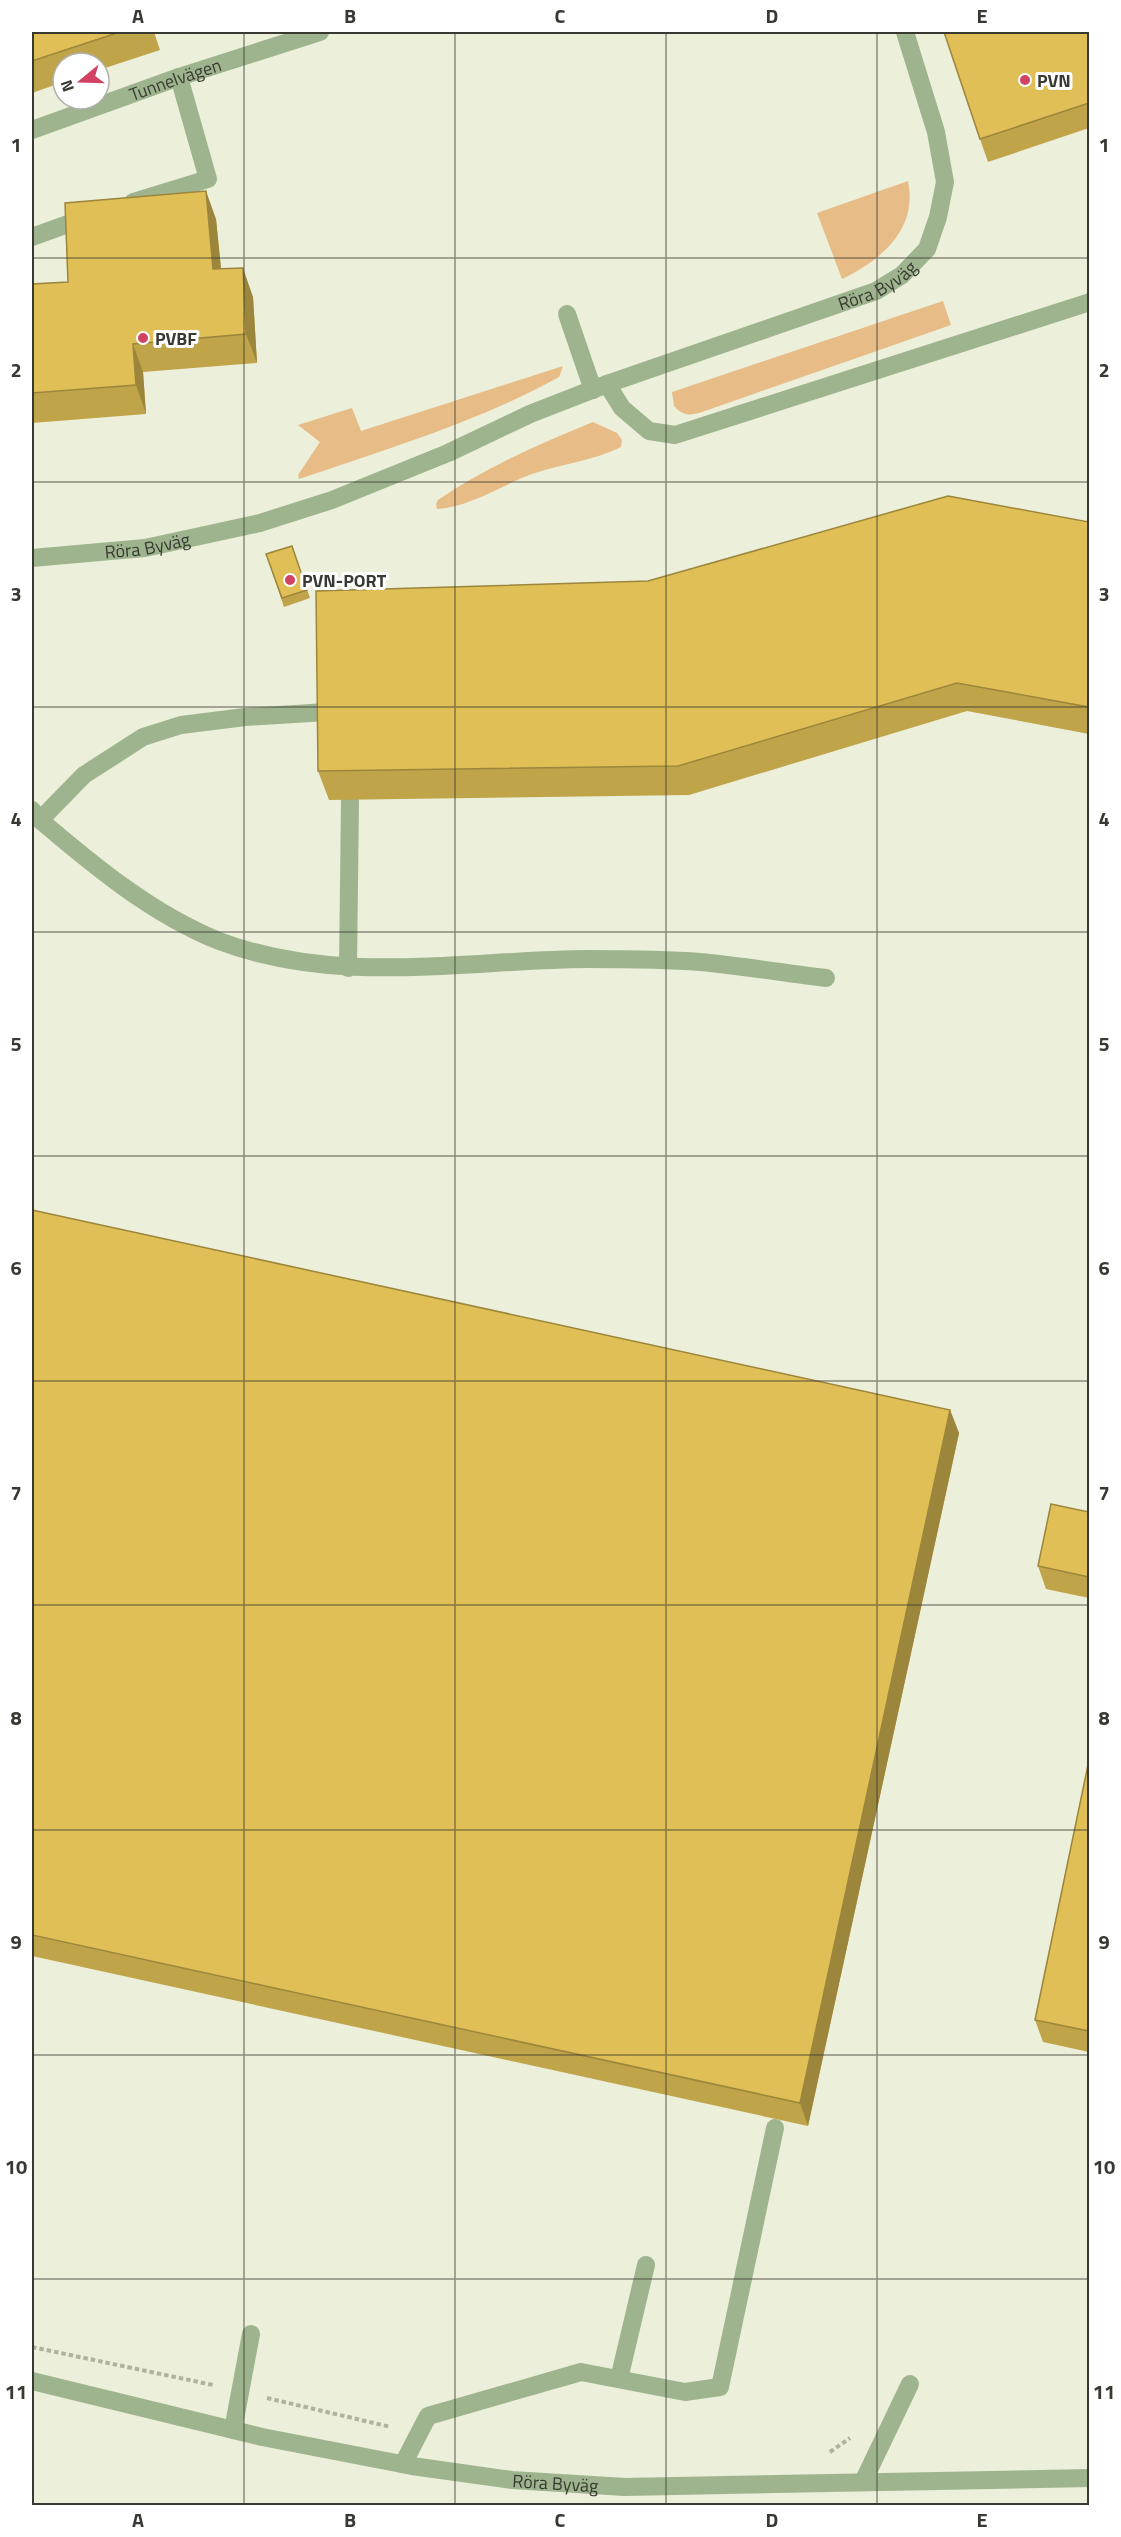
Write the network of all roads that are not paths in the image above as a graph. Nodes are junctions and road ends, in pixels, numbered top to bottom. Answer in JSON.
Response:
{"nodes":[{"id":1,"x":320,"y":32,"type":"edge"},
{"id":2,"x":904,"y":32,"type":"edge"},
{"id":3,"x":179,"y":77,"type":"junction"},
{"id":4,"x":32,"y":130,"type":"edge"},
{"id":5,"x":32,"y":237,"type":"edge"},
{"id":6,"x":1089,"y":302,"type":"edge"},
{"id":7,"x":567,"y":314,"type":"dead end"},
{"id":8,"x":600,"y":387,"type":"junction"},
{"id":9,"x":32,"y":558,"type":"edge"},
{"id":10,"x":327,"y":712,"type":"edge"},
{"id":11,"x":350,"y":800,"type":"edge"},
{"id":12,"x":36,"y":815,"type":"edge"},
{"id":13,"x":348,"y":968,"type":"junction"},
{"id":14,"x":826,"y":978,"type":"dead end"},
{"id":15,"x":775,"y":2128,"type":"dead end"},
{"id":16,"x":646,"y":2265,"type":"dead end"},
{"id":17,"x":251,"y":2334,"type":"dead end"},
{"id":18,"x":619,"y":2379,"type":"junction"},
{"id":19,"x":32,"y":2381,"type":"edge"},
{"id":20,"x":910,"y":2384,"type":"dead end"},
{"id":21,"x":233,"y":2430,"type":"junction"},
{"id":22,"x":403,"y":2464,"type":"junction"},
{"id":23,"x":1089,"y":2478,"type":"edge"},
{"id":24,"x":863,"y":2482,"type":"junction"}],
"edges":[{"from":1,"to":3,"type":"street","name":"Tunnelvägen"},
{"from":2,"to":8,"type":"street","name":"Röra Byväg"},
{"from":3,"to":4,"type":"street","name":"Tunnelvägen"},
{"from":3,"to":5,"type":"street"},
{"from":6,"to":8,"type":"street"},
{"from":7,"to":8,"type":"street"},
{"from":8,"to":9,"type":"street","name":"Röra Byväg"},
{"from":10,"to":12,"type":"street"},
{"from":11,"to":13,"type":"street"},
{"from":12,"to":13,"type":"street"},
{"from":13,"to":14,"type":"street"},
{"from":15,"to":18,"type":"street"},
{"from":16,"to":18,"type":"street"},
{"from":17,"to":21,"type":"street"},
{"from":18,"to":22,"type":"street"},
{"from":19,"to":21,"type":"street","name":"Röra Byväg"},
{"from":20,"to":24,"type":"street"},
{"from":21,"to":22,"type":"street","name":"Röra Byväg"},
{"from":22,"to":24,"type":"street","name":"Röra Byväg"},
{"from":23,"to":24,"type":"street","name":"Röra Byväg"}]}
